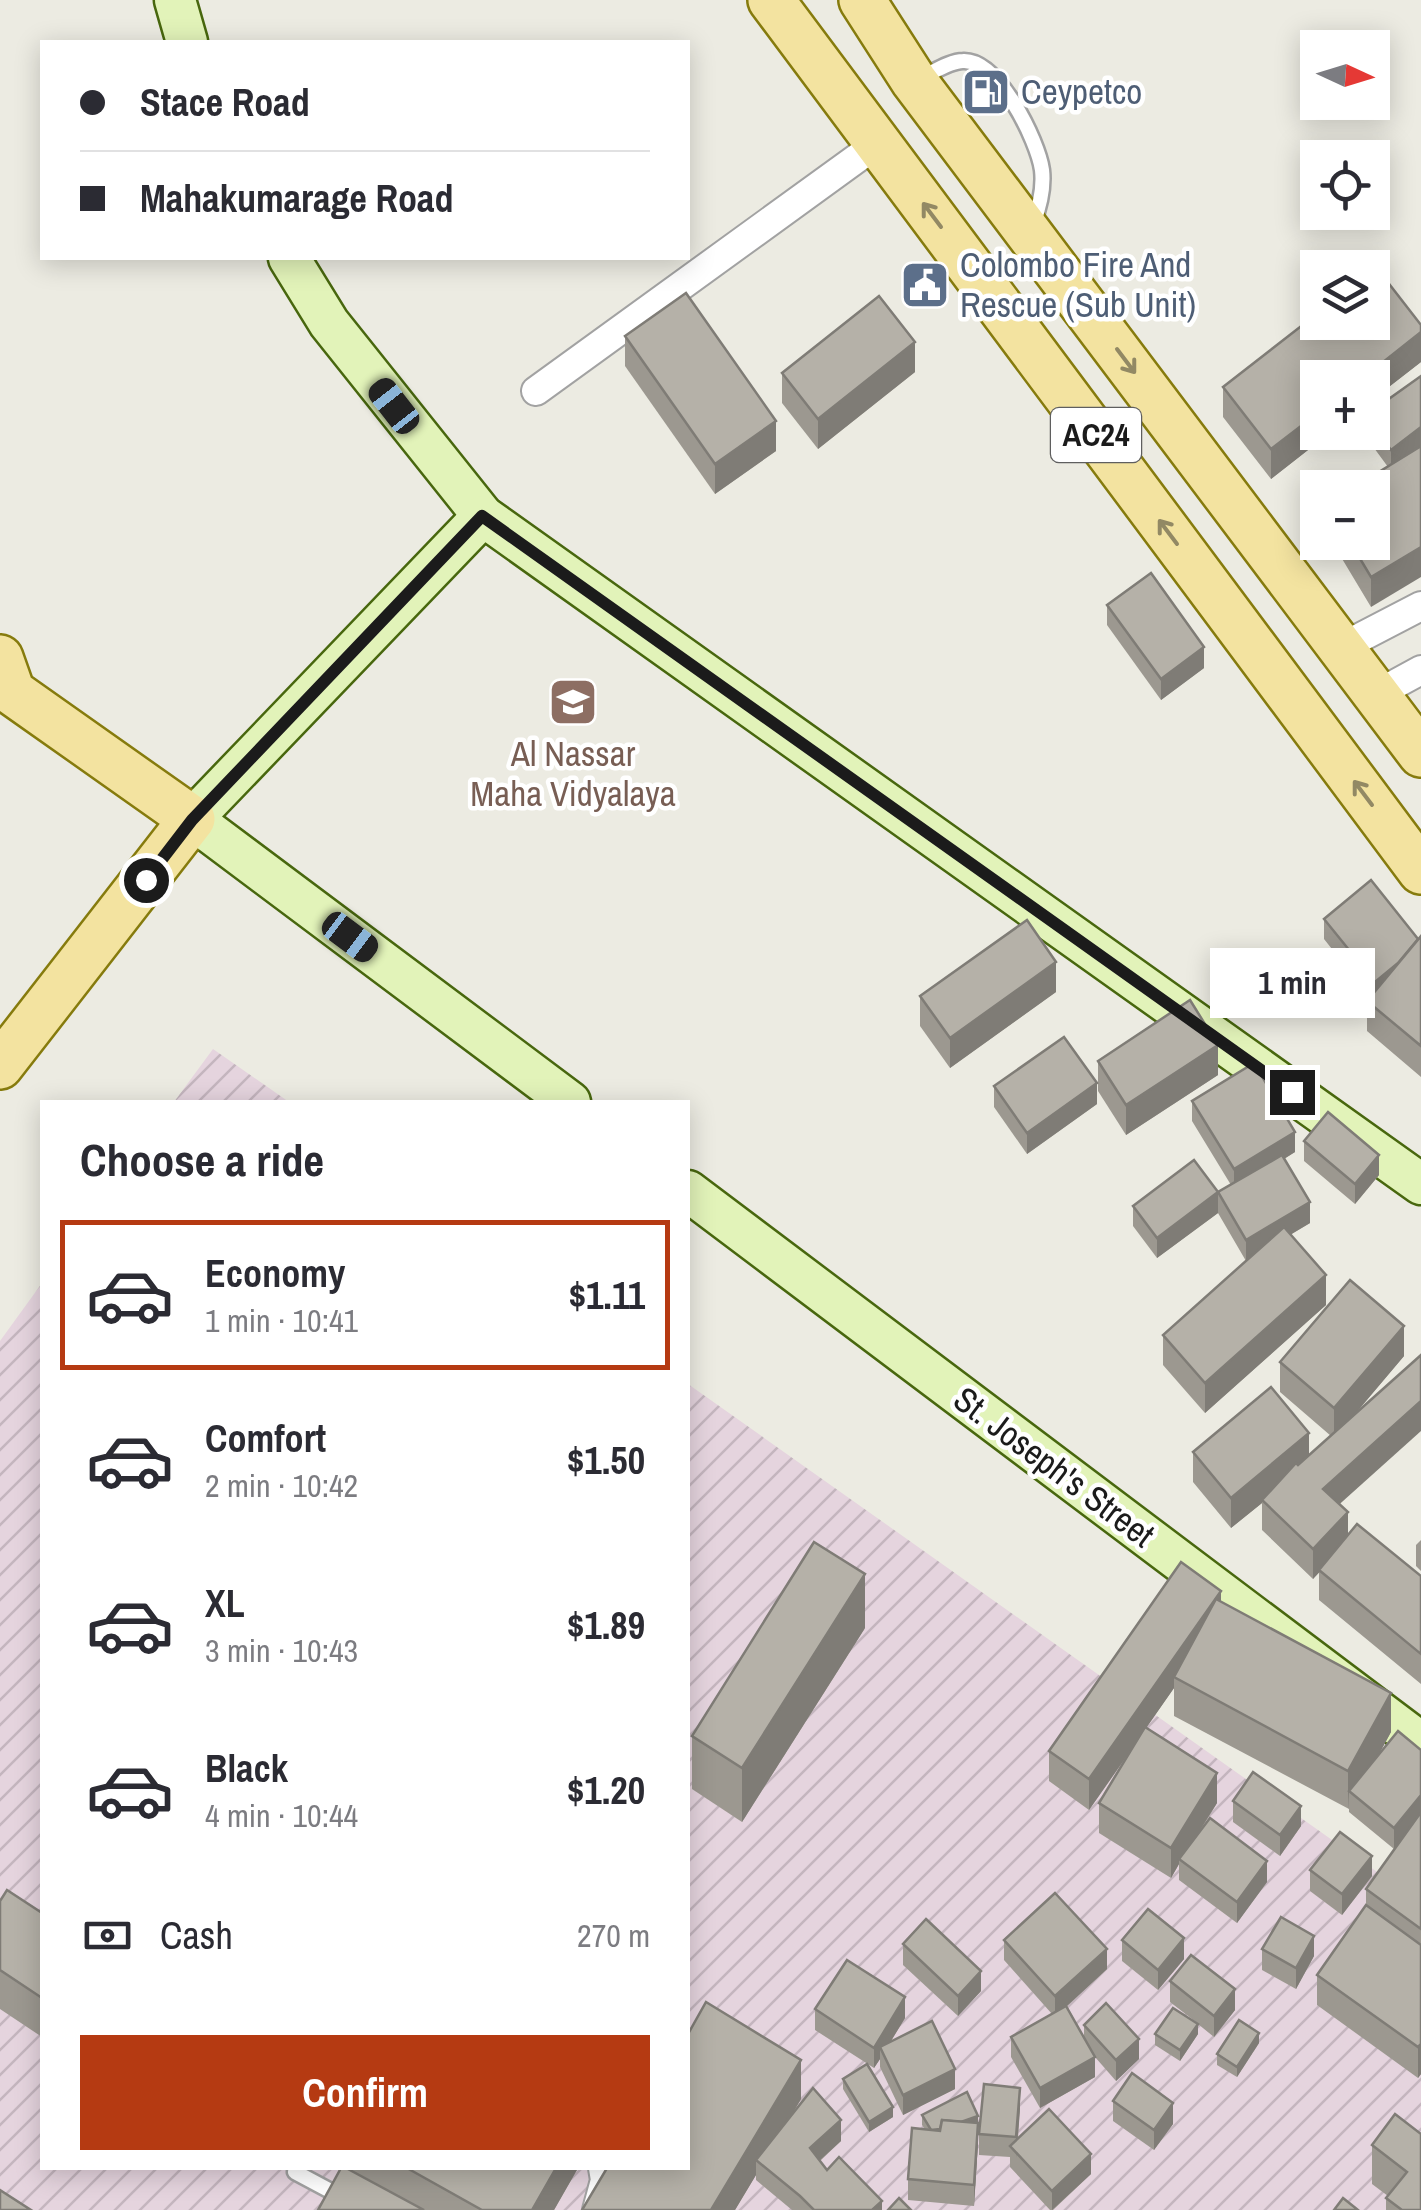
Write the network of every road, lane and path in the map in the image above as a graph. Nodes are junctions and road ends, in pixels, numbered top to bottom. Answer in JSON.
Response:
{"nodes":[{"id":1,"x":175,"y":0,"type":"edge"},
{"id":2,"x":770,"y":0,"type":"edge"},
{"id":3,"x":877,"y":5,"type":"edge"},
{"id":4,"x":186,"y":40,"type":"edge"},
{"id":5,"x":914,"y":81,"type":"junction"},
{"id":6,"x":878,"y":143,"type":"junction"},
{"id":7,"x":1029,"y":232,"type":"junction"},
{"id":8,"x":290,"y":260,"type":"edge"},
{"id":9,"x":536,"y":391,"type":"dead end"},
{"id":10,"x":482,"y":516,"type":"junction"},
{"id":11,"x":1421,"y":606,"type":"edge"},
{"id":12,"x":1342,"y":647,"type":"junction"},
{"id":13,"x":1421,"y":670,"type":"edge"},
{"id":14,"x":4,"y":678,"type":"edge"},
{"id":15,"x":1377,"y":694,"type":"junction"},
{"id":16,"x":1421,"y":754,"type":"edge"},
{"id":17,"x":192,"y":820,"type":"junction"},
{"id":18,"x":1421,"y":871,"type":"edge"},
{"id":19,"x":0,"y":1066,"type":"edge"},
{"id":20,"x":567,"y":1100,"type":"edge"},
{"id":21,"x":1421,"y":1184,"type":"edge"},
{"id":22,"x":690,"y":1193,"type":"edge"},
{"id":23,"x":1421,"y":1744,"type":"edge"},
{"id":24,"x":604,"y":2170,"type":"edge"},
{"id":25,"x":295,"y":2172,"type":"dead end"},
{"id":26,"x":366,"y":2210,"type":"edge"},
{"id":27,"x":598,"y":2210,"type":"edge"}],
"edges":[{"from":1,"to":4,"type":"street"},
{"from":2,"to":6,"type":"main road","number":"AC24"},
{"from":3,"to":5,"type":"main road","number":"AC24"},
{"from":5,"to":7,"type":"main road","number":"AC24"},
{"from":5,"to":7,"type":"lane"},
{"from":6,"to":9,"type":"street"},
{"from":18,"to":6,"type":"main road","number":"AC24","one_way":true},
{"from":7,"to":12,"type":"main road","number":"AC24","one_way":true},
{"from":8,"to":10,"type":"street"},
{"from":10,"to":17,"type":"street"},
{"from":10,"to":21,"type":"street"},
{"from":11,"to":12,"type":"street"},
{"from":12,"to":15,"type":"main road","number":"AC24"},
{"from":13,"to":15,"type":"street"},
{"from":14,"to":17,"type":"main road"},
{"from":15,"to":16,"type":"main road","number":"AC24"},
{"from":17,"to":19,"type":"main road"},
{"from":17,"to":20,"type":"street"},
{"from":22,"to":23,"type":"street","name":"St. Joseph's Street"},
{"from":24,"to":27,"type":"street"},
{"from":25,"to":26,"type":"lane"}]}
